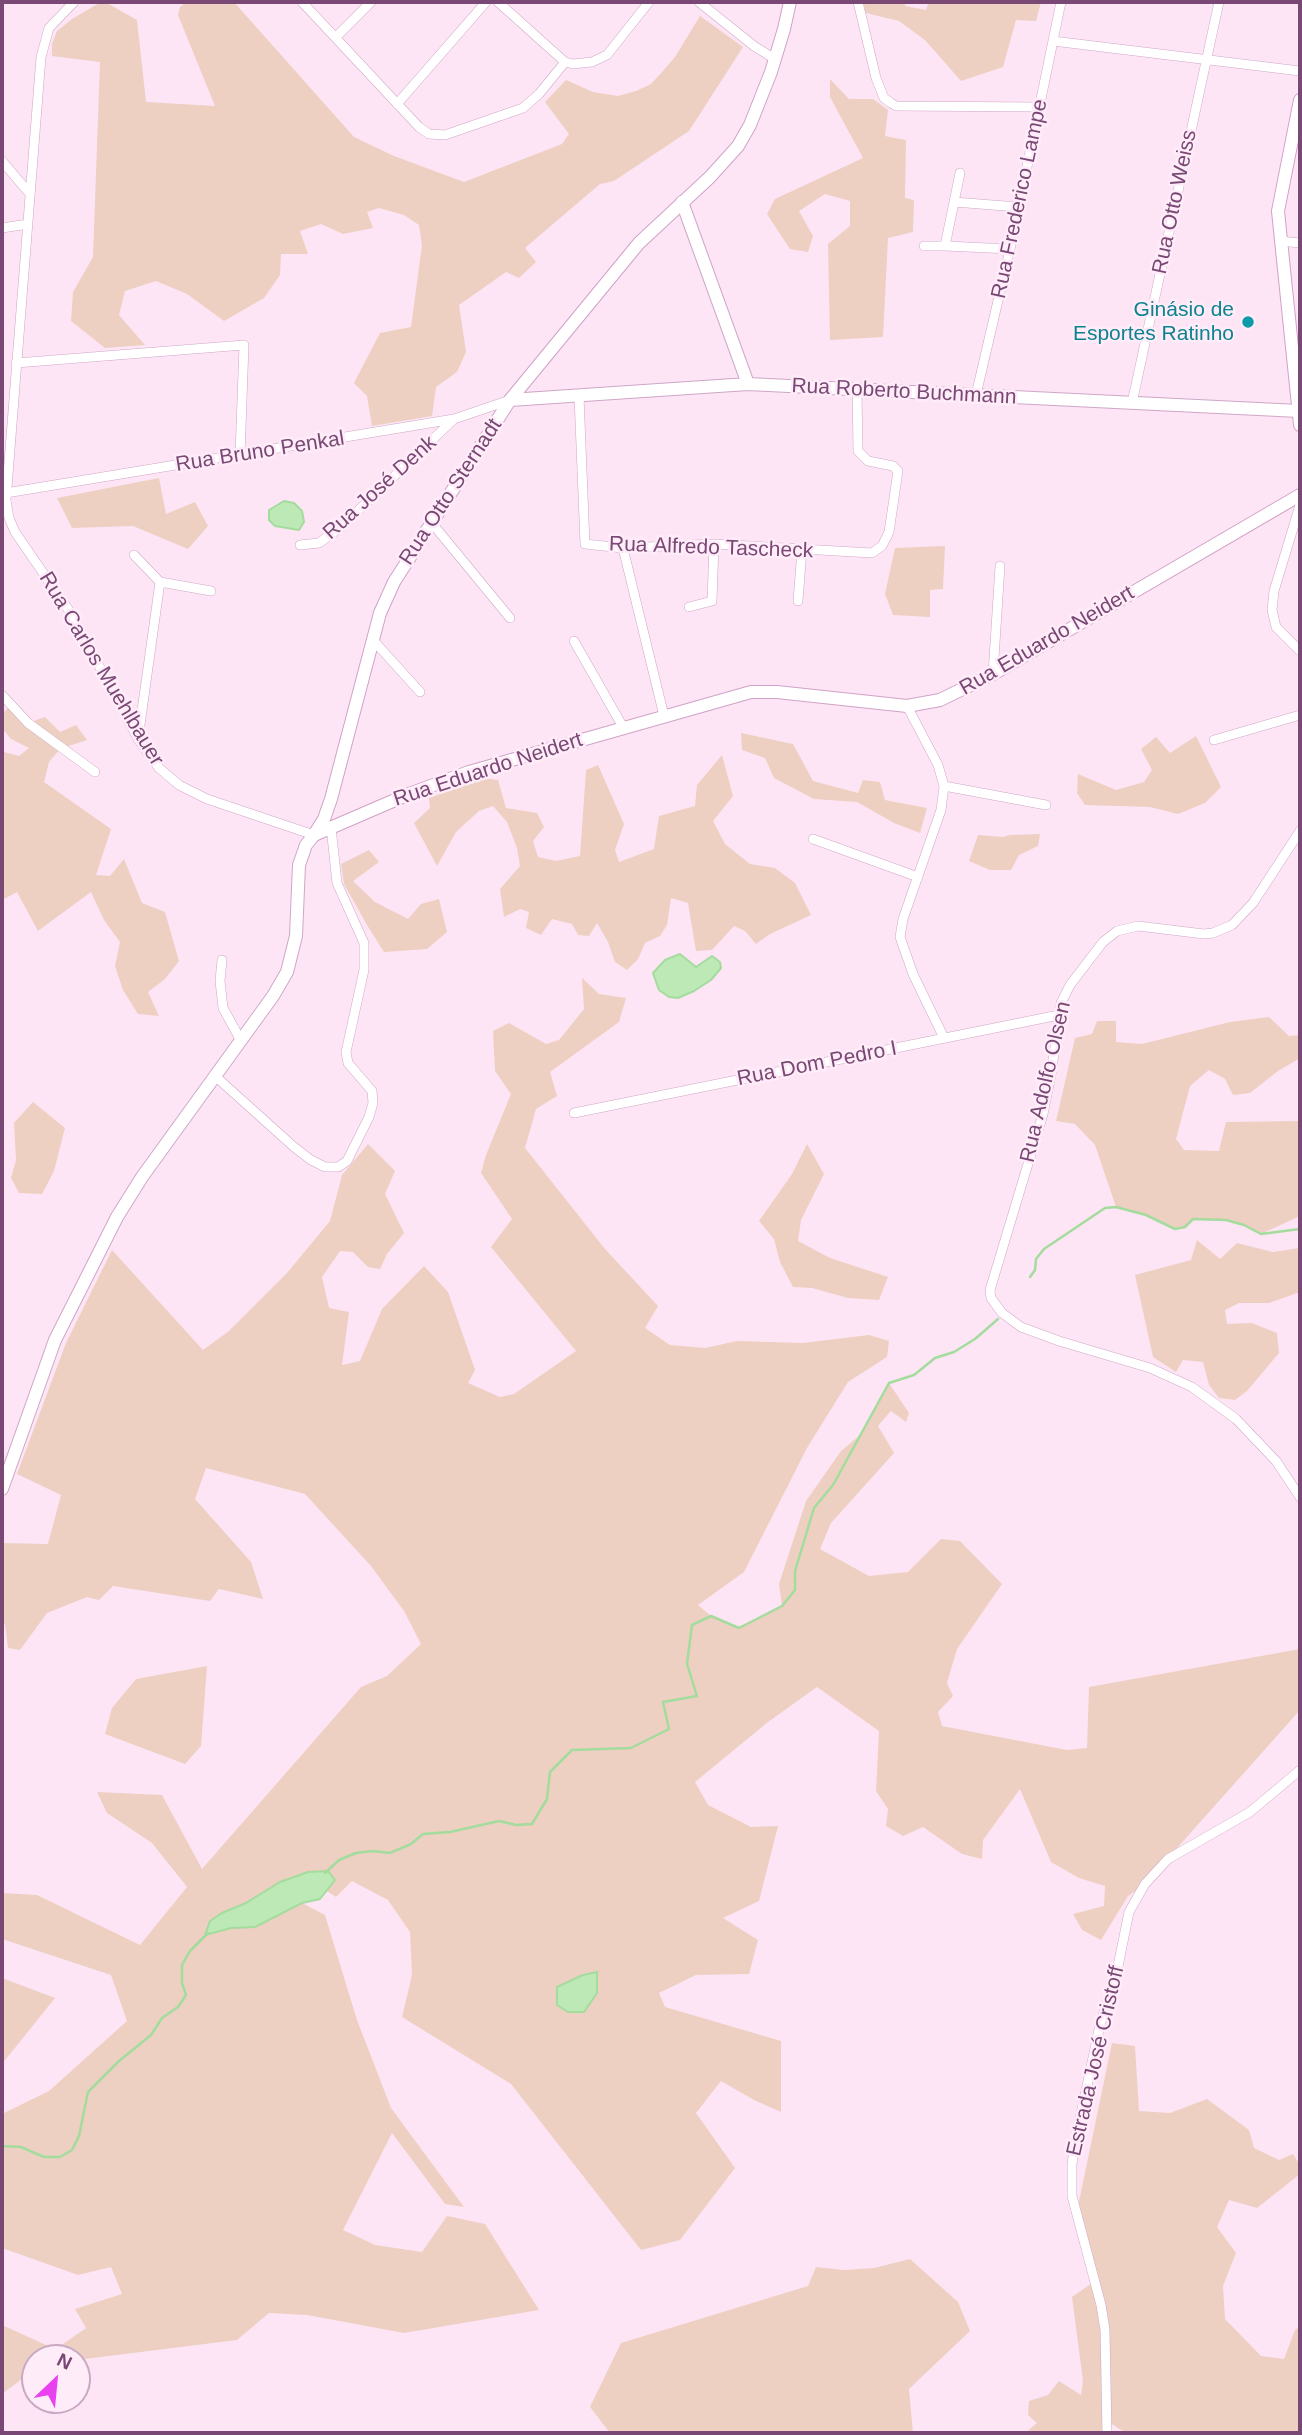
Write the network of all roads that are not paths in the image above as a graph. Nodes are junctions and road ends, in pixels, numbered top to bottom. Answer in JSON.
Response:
{"nodes":[{"id":1,"x":74,"y":2,"type":"edge"},
{"id":2,"x":302,"y":2,"type":"edge"},
{"id":3,"x":371,"y":2,"type":"edge"},
{"id":4,"x":486,"y":2,"type":"edge"},
{"id":5,"x":498,"y":2,"type":"edge"},
{"id":6,"x":649,"y":2,"type":"edge"},
{"id":7,"x":699,"y":2,"type":"edge"},
{"id":8,"x":790,"y":2,"type":"edge"},
{"id":9,"x":858,"y":2,"type":"edge"},
{"id":10,"x":1061,"y":2,"type":"edge"},
{"id":11,"x":1219,"y":2,"type":"edge"},
{"id":12,"x":336,"y":37,"type":"junction"},
{"id":13,"x":1053,"y":41,"type":"junction"},
{"id":14,"x":775,"y":59,"type":"junction"},
{"id":15,"x":1206,"y":60,"type":"junction"},
{"id":16,"x":565,"y":62,"type":"junction"},
{"id":17,"x":1300,"y":71,"type":"edge"},
{"id":18,"x":1300,"y":100,"type":"edge"},
{"id":19,"x":397,"y":104,"type":"junction"},
{"id":20,"x":1039,"y":107,"type":"junction"},
{"id":21,"x":2,"y":160,"type":"edge"},
{"id":22,"x":960,"y":173,"type":"dead end"},
{"id":23,"x":30,"y":194,"type":"junction"},
{"id":24,"x":682,"y":202,"type":"junction"},
{"id":25,"x":954,"y":202,"type":"junction"},
{"id":26,"x":1018,"y":207,"type":"junction"},
{"id":27,"x":29,"y":224,"type":"junction"},
{"id":28,"x":2,"y":228,"type":"edge"},
{"id":29,"x":1280,"y":242,"type":"junction"},
{"id":30,"x":1300,"y":243,"type":"edge"},
{"id":31,"x":923,"y":246,"type":"dead end"},
{"id":32,"x":945,"y":246,"type":"junction"},
{"id":33,"x":1010,"y":249,"type":"junction"},
{"id":34,"x":16,"y":363,"type":"junction"},
{"id":35,"x":748,"y":384,"type":"junction"},
{"id":36,"x":857,"y":390,"type":"junction"},
{"id":37,"x":579,"y":396,"type":"junction"},
{"id":38,"x":976,"y":396,"type":"junction"},
{"id":39,"x":510,"y":400,"type":"junction"},
{"id":40,"x":1132,"y":403,"type":"junction"},
{"id":41,"x":2,"y":410,"type":"edge"},
{"id":42,"x":12,"y":410,"type":"junction"},
{"id":43,"x":1298,"y":411,"type":"junction"},
{"id":44,"x":454,"y":419,"type":"junction"},
{"id":45,"x":1300,"y":425,"type":"edge"},
{"id":46,"x":240,"y":455,"type":"junction"},
{"id":47,"x":1300,"y":495,"type":"edge"},
{"id":48,"x":5,"y":498,"type":"edge"},
{"id":49,"x":1300,"y":505,"type":"edge"},
{"id":50,"x":431,"y":522,"type":"junction"},
{"id":51,"x":714,"y":544,"type":"junction"},
{"id":52,"x":300,"y":545,"type":"dead end"},
{"id":53,"x":623,"y":548,"type":"junction"},
{"id":54,"x":802,"y":550,"type":"junction"},
{"id":55,"x":134,"y":555,"type":"dead end"},
{"id":56,"x":1000,"y":566,"type":"dead end"},
{"id":57,"x":160,"y":582,"type":"junction"},
{"id":58,"x":211,"y":591,"type":"dead end"},
{"id":59,"x":798,"y":601,"type":"dead end"},
{"id":60,"x":690,"y":607,"type":"dead end"},
{"id":61,"x":510,"y":618,"type":"dead end"},
{"id":62,"x":373,"y":640,"type":"junction"},
{"id":63,"x":574,"y":641,"type":"dead end"},
{"id":64,"x":1300,"y":652,"type":"edge"},
{"id":65,"x":993,"y":674,"type":"junction"},
{"id":66,"x":419,"y":692,"type":"dead end"},
{"id":67,"x":2,"y":695,"type":"edge"},
{"id":68,"x":908,"y":706,"type":"junction"},
{"id":69,"x":1300,"y":715,"type":"edge"},
{"id":70,"x":664,"y":716,"type":"junction"},
{"id":71,"x":623,"y":727,"type":"junction"},
{"id":72,"x":138,"y":739,"type":"junction"},
{"id":73,"x":1214,"y":740,"type":"dead end"},
{"id":74,"x":95,"y":772,"type":"dead end"},
{"id":75,"x":944,"y":786,"type":"junction"},
{"id":76,"x":1046,"y":805,"type":"dead end"},
{"id":77,"x":331,"y":828,"type":"junction"},
{"id":78,"x":1300,"y":831,"type":"edge"},
{"id":79,"x":314,"y":835,"type":"junction"},
{"id":80,"x":813,"y":839,"type":"dead end"},
{"id":81,"x":918,"y":877,"type":"junction"},
{"id":82,"x":222,"y":960,"type":"dead end"},
{"id":83,"x":1059,"y":1015,"type":"junction"},
{"id":84,"x":944,"y":1038,"type":"junction"},
{"id":85,"x":240,"y":1039,"type":"junction"},
{"id":86,"x":214,"y":1075,"type":"junction"},
{"id":87,"x":574,"y":1112,"type":"dead end"},
{"id":88,"x":2,"y":1489,"type":"edge"},
{"id":89,"x":1300,"y":1497,"type":"edge"},
{"id":90,"x":1300,"y":1770,"type":"edge"},
{"id":91,"x":1107,"y":2433,"type":"edge"}],
"edges":[{"from":1,"to":23,"type":"street","name":"Rua Carlos Muehlbauer"},
{"from":2,"to":12,"type":"street"},
{"from":3,"to":12,"type":"street"},
{"from":4,"to":19,"type":"street"},
{"from":5,"to":16,"type":"street"},
{"from":6,"to":16,"type":"street"},
{"from":7,"to":14,"type":"street"},
{"from":8,"to":14,"type":"main road","name":"Rua Otto Sternadt"},
{"from":9,"to":20,"type":"street"},
{"from":10,"to":13,"type":"street","name":"Rua Frederico Lampe"},
{"from":11,"to":15,"type":"street","name":"Rua Otto Weiss"},
{"from":12,"to":19,"type":"street"},
{"from":13,"to":15,"type":"street"},
{"from":13,"to":20,"type":"street","name":"Rua Frederico Lampe"},
{"from":14,"to":24,"type":"main road","name":"Rua Otto Sternadt"},
{"from":15,"to":17,"type":"street"},
{"from":15,"to":40,"type":"street","name":"Rua Otto Weiss"},
{"from":16,"to":19,"type":"street"},
{"from":18,"to":29,"type":"main road"},
{"from":20,"to":26,"type":"street","name":"Rua Frederico Lampe"},
{"from":21,"to":23,"type":"street"},
{"from":22,"to":25,"type":"street"},
{"from":23,"to":27,"type":"street","name":"Rua Carlos Muehlbauer"},
{"from":24,"to":35,"type":"main road"},
{"from":24,"to":39,"type":"main road","name":"Rua Otto Sternadt"},
{"from":25,"to":26,"type":"street"},
{"from":25,"to":32,"type":"street"},
{"from":26,"to":33,"type":"street","name":"Rua Frederico Lampe"},
{"from":27,"to":28,"type":"street"},
{"from":27,"to":34,"type":"street","name":"Rua Carlos Muehlbauer"},
{"from":29,"to":30,"type":"street"},
{"from":29,"to":43,"type":"main road"},
{"from":31,"to":32,"type":"street"},
{"from":32,"to":33,"type":"street"},
{"from":33,"to":38,"type":"street","name":"Rua Frederico Lampe"},
{"from":34,"to":42,"type":"street","name":"Rua Carlos Muehlbauer"},
{"from":34,"to":46,"type":"street"},
{"from":35,"to":36,"type":"main road","name":"Rua Roberto Buchmann"},
{"from":35,"to":37,"type":"main road","name":"Rua Roberto Buchmann"},
{"from":36,"to":38,"type":"main road","name":"Rua Roberto Buchmann"},
{"from":36,"to":54,"type":"street","name":"Rua Alfredo Tascheck"},
{"from":37,"to":39,"type":"main road","name":"Rua Roberto Buchmann"},
{"from":37,"to":53,"type":"street","name":"Rua Alfredo Tascheck"},
{"from":38,"to":40,"type":"main road","name":"Rua Roberto Buchmann"},
{"from":39,"to":44,"type":"street","name":"Rua Bruno Penkal"},
{"from":39,"to":50,"type":"main road","name":"Rua Otto Sternadt"},
{"from":40,"to":43,"type":"main road","name":"Rua Roberto Buchmann"},
{"from":41,"to":42,"type":"street"},
{"from":42,"to":48,"type":"street","name":"Rua Carlos Muehlbauer"},
{"from":43,"to":45,"type":"main road"},
{"from":44,"to":46,"type":"street","name":"Rua Bruno Penkal"},
{"from":44,"to":52,"type":"street","name":"Rua José Denk"},
{"from":46,"to":48,"type":"street","name":"Rua Bruno Penkal"},
{"from":47,"to":65,"type":"main road","name":"Rua Eduardo Neidert"},
{"from":48,"to":72,"type":"street","name":"Rua Carlos Muehlbauer"},
{"from":49,"to":64,"type":"street"},
{"from":50,"to":61,"type":"street"},
{"from":50,"to":62,"type":"main road","name":"Rua Otto Sternadt"},
{"from":51,"to":53,"type":"street","name":"Rua Alfredo Tascheck"},
{"from":51,"to":54,"type":"street","name":"Rua Alfredo Tascheck"},
{"from":51,"to":60,"type":"street"},
{"from":53,"to":70,"type":"street"},
{"from":54,"to":59,"type":"street"},
{"from":55,"to":57,"type":"street"},
{"from":56,"to":65,"type":"street"},
{"from":57,"to":58,"type":"street"},
{"from":57,"to":72,"type":"street"},
{"from":62,"to":66,"type":"street"},
{"from":62,"to":79,"type":"main road","name":"Rua Otto Sternadt"},
{"from":63,"to":71,"type":"street"},
{"from":65,"to":68,"type":"main road","name":"Rua Eduardo Neidert"},
{"from":67,"to":74,"type":"street"},
{"from":68,"to":70,"type":"main road","name":"Rua Eduardo Neidert"},
{"from":68,"to":75,"type":"street"},
{"from":69,"to":73,"type":"street"},
{"from":70,"to":71,"type":"main road","name":"Rua Eduardo Neidert"},
{"from":71,"to":77,"type":"main road","name":"Rua Eduardo Neidert"},
{"from":72,"to":79,"type":"street","name":"Rua Carlos Muehlbauer"},
{"from":75,"to":76,"type":"street"},
{"from":75,"to":81,"type":"street"},
{"from":77,"to":79,"type":"main road","name":"Rua Eduardo Neidert"},
{"from":77,"to":86,"type":"street"},
{"from":78,"to":83,"type":"street","name":"Rua Adolfo Olsen"},
{"from":79,"to":85,"type":"main road"},
{"from":80,"to":81,"type":"street"},
{"from":81,"to":84,"type":"street"},
{"from":82,"to":85,"type":"street"},
{"from":83,"to":84,"type":"street","name":"Rua Dom Pedro I"},
{"from":83,"to":89,"type":"street","name":"Rua Adolfo Olsen"},
{"from":84,"to":87,"type":"street","name":"Rua Dom Pedro I"},
{"from":85,"to":86,"type":"main road"},
{"from":86,"to":88,"type":"main road"},
{"from":90,"to":91,"type":"street","name":"Estrada José Cristoff"}]}
